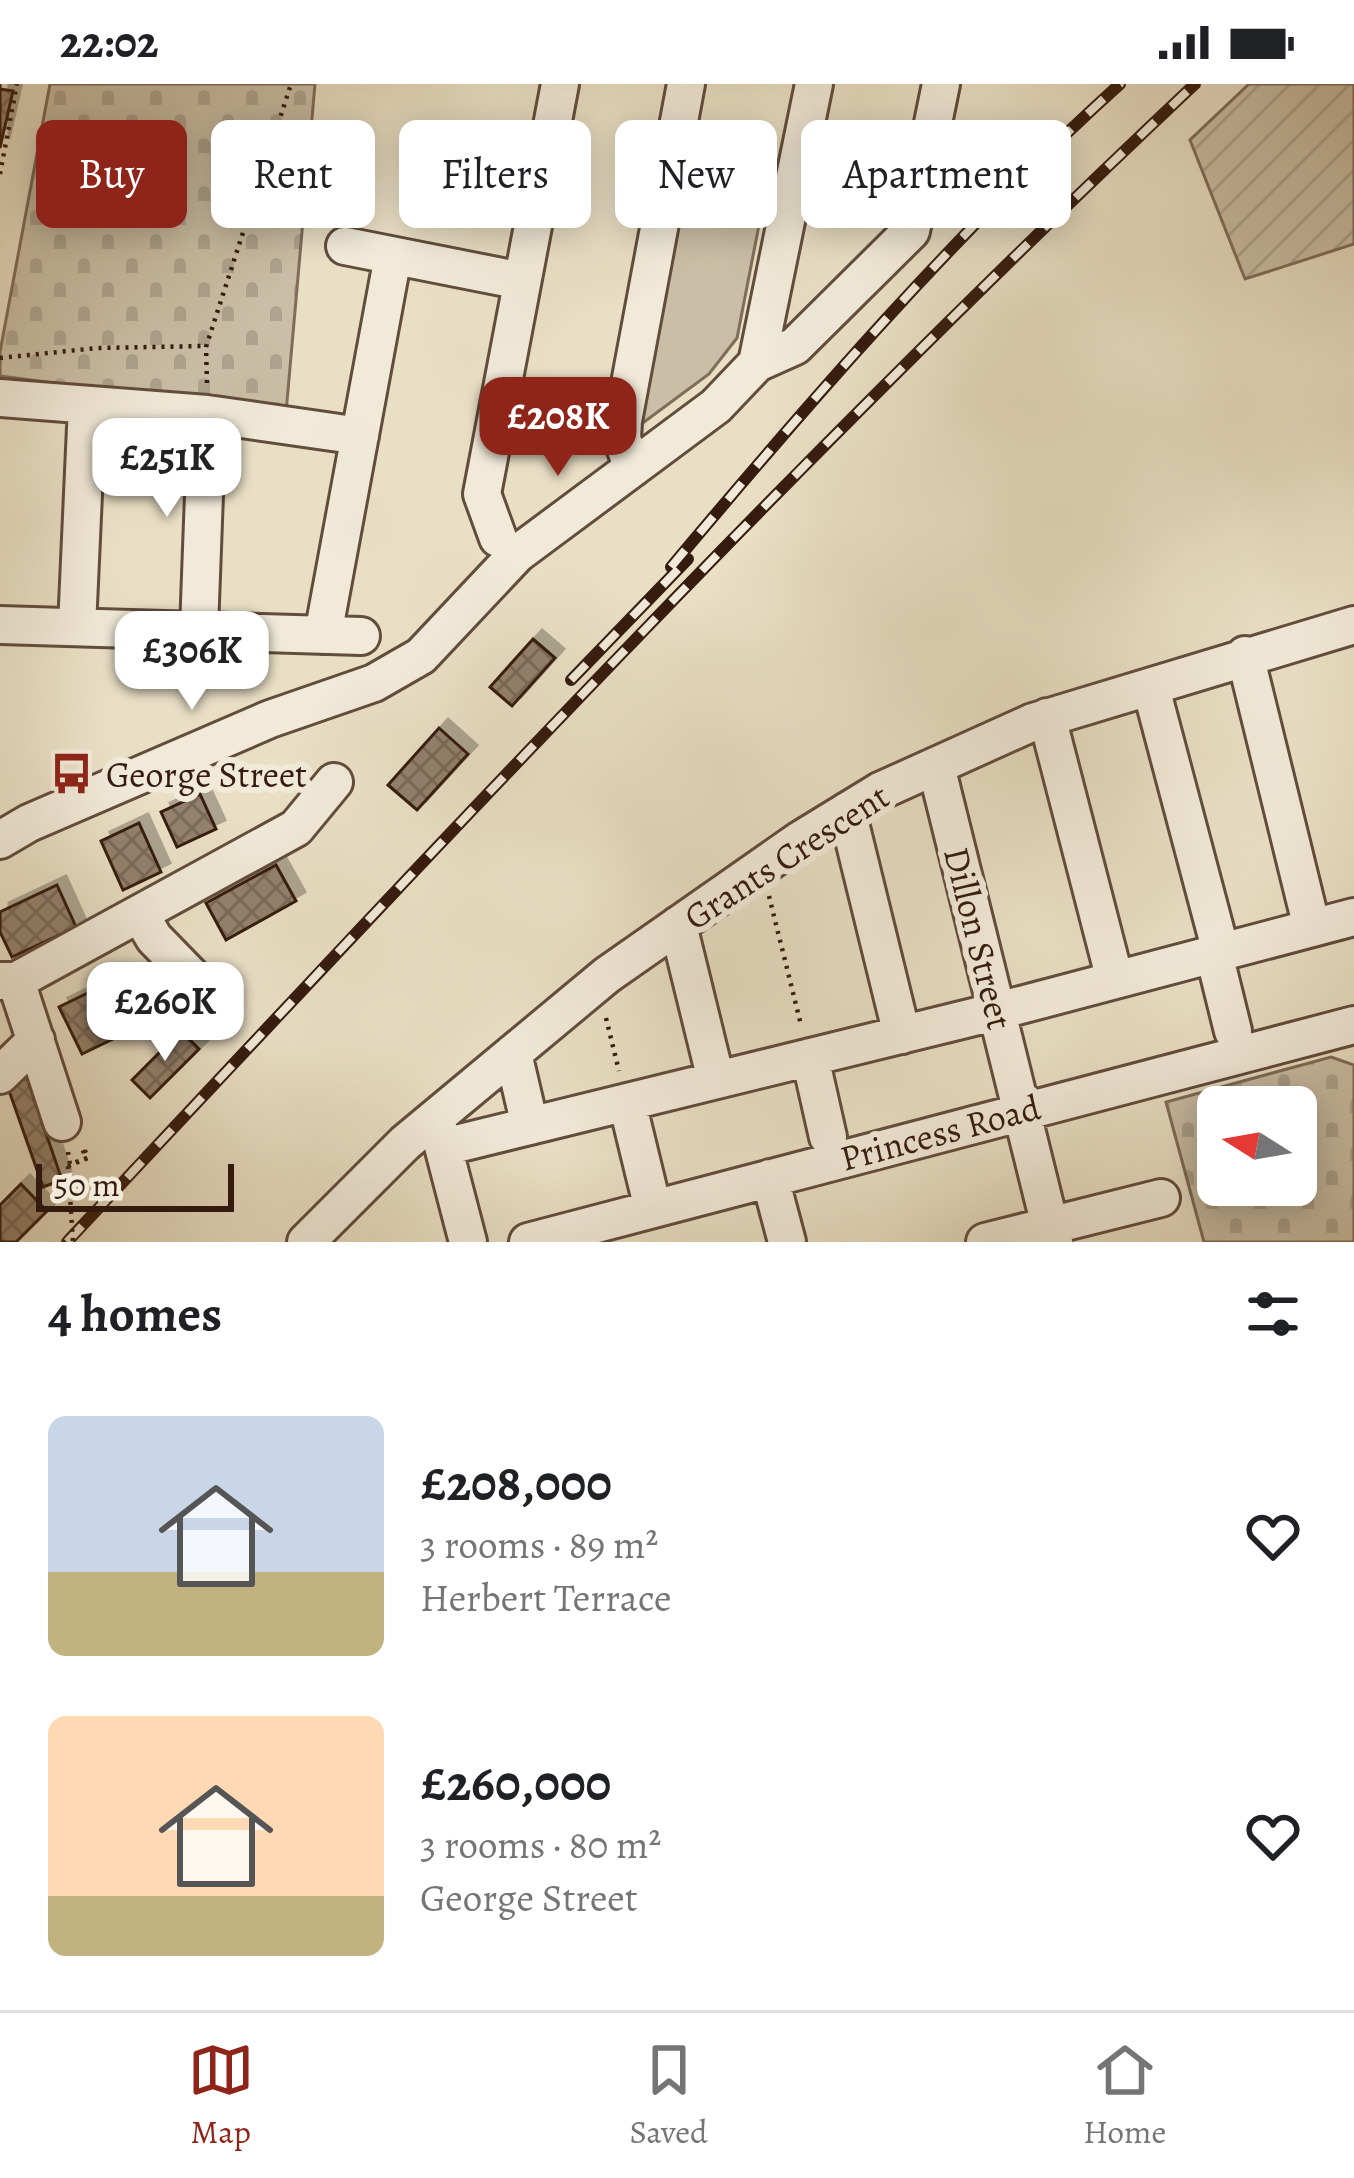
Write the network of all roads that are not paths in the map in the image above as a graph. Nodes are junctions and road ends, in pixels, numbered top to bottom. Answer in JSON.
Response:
{"nodes":[{"id":1,"x":560,"y":84,"type":"edge"},
{"id":2,"x":686,"y":84,"type":"edge"},
{"id":3,"x":814,"y":84,"type":"edge"},
{"id":4,"x":941,"y":84,"type":"edge"},
{"id":5,"x":345,"y":246,"type":"dead end"},
{"id":6,"x":393,"y":256,"type":"junction"},
{"id":7,"x":522,"y":281,"type":"junction"},
{"id":8,"x":757,"y":363,"type":"junction"},
{"id":9,"x":0,"y":398,"type":"edge"},
{"id":10,"x":87,"y":405,"type":"junction"},
{"id":11,"x":207,"y":414,"type":"junction"},
{"id":12,"x":360,"y":436,"type":"junction"},
{"id":13,"x":633,"y":468,"type":"junction"},
{"id":14,"x":498,"y":538,"type":"dead end"},
{"id":15,"x":0,"y":625,"type":"edge"},
{"id":16,"x":1354,"y":625,"type":"edge"},
{"id":17,"x":77,"y":627,"type":"junction"},
{"id":18,"x":199,"y":629,"type":"junction"},
{"id":19,"x":322,"y":634,"type":"junction"},
{"id":20,"x":362,"y":636,"type":"dead end"},
{"id":21,"x":1245,"y":656,"type":"junction"},
{"id":22,"x":1150,"y":688,"type":"junction"},
{"id":23,"x":1047,"y":718,"type":"junction"},
{"id":24,"x":936,"y":766,"type":"junction"},
{"id":25,"x":334,"y":782,"type":"dead end"},
{"id":26,"x":847,"y":811,"type":"junction"},
{"id":27,"x":0,"y":840,"type":"edge"},
{"id":28,"x":140,"y":914,"type":"junction"},
{"id":29,"x":1354,"y":917,"type":"edge"},
{"id":30,"x":678,"y":925,"type":"junction"},
{"id":31,"x":1312,"y":928,"type":"junction"},
{"id":32,"x":1217,"y":953,"type":"junction"},
{"id":33,"x":193,"y":978,"type":"dead end"},
{"id":34,"x":1115,"y":980,"type":"junction"},
{"id":35,"x":8,"y":981,"type":"edge"},
{"id":36,"x":998,"y":1011,"type":"junction"},
{"id":37,"x":1354,"y":1026,"type":"edge"},
{"id":38,"x":1233,"y":1031,"type":"dead end"},
{"id":39,"x":902,"y":1035,"type":"junction"},
{"id":40,"x":36,"y":1040,"type":"junction"},
{"id":41,"x":514,"y":1053,"type":"junction"},
{"id":42,"x":810,"y":1057,"type":"junction"},
{"id":43,"x":0,"y":1075,"type":"edge"},
{"id":44,"x":716,"y":1080,"type":"junction"},
{"id":45,"x":627,"y":1102,"type":"junction"},
{"id":46,"x":1022,"y":1110,"type":"junction"},
{"id":47,"x":530,"y":1126,"type":"junction"},
{"id":48,"x":440,"y":1132,"type":"junction"},
{"id":49,"x":72,"y":1134,"type":"road end"},
{"id":50,"x":828,"y":1137,"type":"dead end"},
{"id":51,"x":770,"y":1178,"type":"junction"},
{"id":52,"x":1161,"y":1198,"type":"dead end"},
{"id":53,"x":652,"y":1209,"type":"junction"},
{"id":54,"x":1052,"y":1234,"type":"edge"},
{"id":55,"x":307,"y":1242,"type":"edge"},
{"id":56,"x":469,"y":1242,"type":"edge"},
{"id":57,"x":527,"y":1242,"type":"edge"},
{"id":58,"x":787,"y":1242,"type":"edge"},
{"id":59,"x":985,"y":1242,"type":"edge"}],
"edges":[{"from":1,"to":7,"type":"street"},
{"from":2,"to":13,"type":"street"},
{"from":3,"to":8,"type":"street"},
{"from":4,"to":8,"type":"street"},
{"from":5,"to":6,"type":"street"},
{"from":6,"to":7,"type":"street"},
{"from":6,"to":12,"type":"street"},
{"from":7,"to":14,"type":"street"},
{"from":8,"to":13,"type":"street"},
{"from":9,"to":10,"type":"street"},
{"from":10,"to":11,"type":"street"},
{"from":10,"to":17,"type":"street"},
{"from":11,"to":12,"type":"street"},
{"from":11,"to":18,"type":"street"},
{"from":12,"to":19,"type":"street"},
{"from":13,"to":27,"type":"street"},
{"from":15,"to":17,"type":"street"},
{"from":16,"to":21,"type":"street","name":"Grants Crescent"},
{"from":17,"to":18,"type":"street"},
{"from":18,"to":19,"type":"street"},
{"from":19,"to":20,"type":"street"},
{"from":21,"to":22,"type":"street","name":"Grants Crescent"},
{"from":21,"to":31,"type":"street"},
{"from":22,"to":23,"type":"street","name":"Grants Crescent"},
{"from":22,"to":32,"type":"street"},
{"from":23,"to":24,"type":"street","name":"Grants Crescent"},
{"from":23,"to":34,"type":"street"},
{"from":24,"to":26,"type":"street","name":"Grants Crescent"},
{"from":24,"to":36,"type":"street","name":"Dillon Street"},
{"from":25,"to":28,"type":"street"},
{"from":26,"to":30,"type":"street","name":"Grants Crescent"},
{"from":26,"to":39,"type":"street"},
{"from":28,"to":33,"type":"street"},
{"from":28,"to":35,"type":"street"},
{"from":29,"to":31,"type":"street"},
{"from":30,"to":41,"type":"street","name":"Grants Crescent"},
{"from":30,"to":44,"type":"street"},
{"from":31,"to":32,"type":"street"},
{"from":32,"to":34,"type":"street"},
{"from":32,"to":38,"type":"street"},
{"from":34,"to":36,"type":"street"},
{"from":35,"to":40,"type":"street"},
{"from":36,"to":39,"type":"street"},
{"from":36,"to":46,"type":"street","name":"Dillon Street"},
{"from":37,"to":46,"type":"street","name":"Princess Road"},
{"from":39,"to":42,"type":"street"},
{"from":40,"to":43,"type":"street"},
{"from":40,"to":49,"type":"street"},
{"from":41,"to":47,"type":"street"},
{"from":41,"to":48,"type":"street","name":"Grants Crescent"},
{"from":42,"to":44,"type":"street"},
{"from":42,"to":50,"type":"street"},
{"from":44,"to":45,"type":"street"},
{"from":45,"to":47,"type":"street"},
{"from":45,"to":53,"type":"street"},
{"from":46,"to":51,"type":"street","name":"Princess Road"},
{"from":46,"to":54,"type":"street","name":"Dillon Street"},
{"from":47,"to":48,"type":"street"},
{"from":48,"to":55,"type":"street","name":"Grants Crescent"},
{"from":48,"to":56,"type":"street"},
{"from":51,"to":53,"type":"street","name":"Princess Road"},
{"from":51,"to":58,"type":"street"},
{"from":52,"to":54,"type":"street"},
{"from":53,"to":57,"type":"street","name":"Princess Road"},
{"from":54,"to":59,"type":"street"}]}
